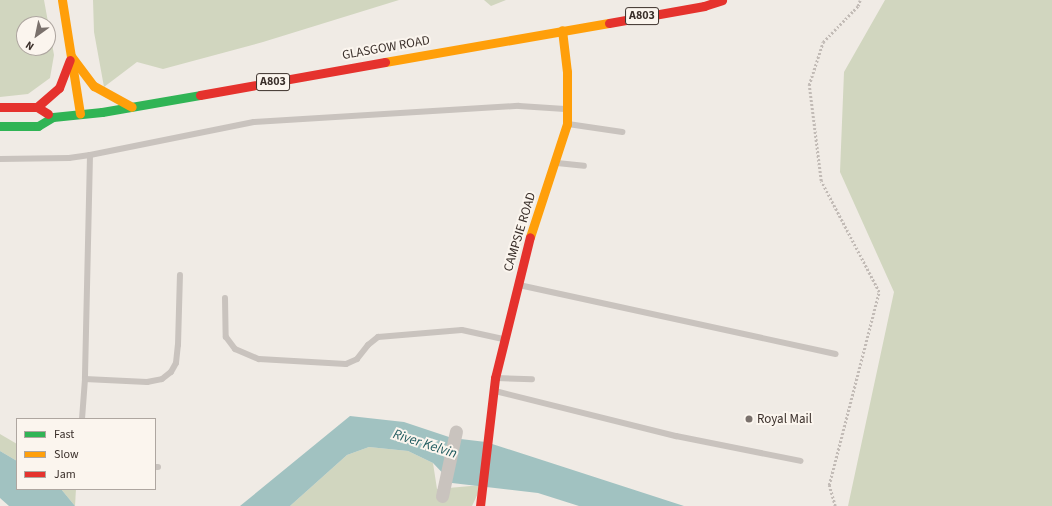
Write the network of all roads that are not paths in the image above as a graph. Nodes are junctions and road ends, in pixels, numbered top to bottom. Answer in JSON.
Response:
{"nodes":[{"id":1,"x":62,"y":0,"type":"edge"},
{"id":2,"x":722,"y":0,"type":"edge"},
{"id":3,"x":562,"y":30,"type":"junction"},
{"id":4,"x":71,"y":56,"type":"junction"},
{"id":5,"x":0,"y":107,"type":"edge"},
{"id":6,"x":37,"y":107,"type":"junction"},
{"id":7,"x":132,"y":107,"type":"junction"},
{"id":8,"x":567,"y":109,"type":"junction"},
{"id":9,"x":80,"y":114,"type":"junction"},
{"id":10,"x":53,"y":117,"type":"junction"},
{"id":11,"x":567,"y":124,"type":"junction"},
{"id":12,"x":0,"y":126,"type":"edge"},
{"id":13,"x":622,"y":132,"type":"dead end"},
{"id":14,"x":90,"y":155,"type":"junction"},
{"id":15,"x":0,"y":160,"type":"edge"},
{"id":16,"x":556,"y":162,"type":"junction"},
{"id":17,"x":584,"y":166,"type":"dead end"},
{"id":18,"x":180,"y":275,"type":"dead end"},
{"id":19,"x":518,"y":284,"type":"junction"},
{"id":20,"x":225,"y":298,"type":"dead end"},
{"id":21,"x":504,"y":339,"type":"junction"},
{"id":22,"x":836,"y":354,"type":"dead end"},
{"id":23,"x":495,"y":378,"type":"junction"},
{"id":24,"x":532,"y":379,"type":"dead end"},
{"id":25,"x":85,"y":380,"type":"junction"},
{"id":26,"x":493,"y":390,"type":"junction"},
{"id":27,"x":82,"y":418,"type":"edge"},
{"id":28,"x":456,"y":431,"type":"dead end"},
{"id":29,"x":801,"y":461,"type":"dead end"},
{"id":30,"x":442,"y":496,"type":"dead end"},
{"id":31,"x":480,"y":506,"type":"edge"}],
"edges":[{"from":1,"to":4,"type":"main road"},
{"from":2,"to":3,"type":"main road","name":"GLASGOW ROAD","number":"A803"},
{"from":3,"to":7,"type":"main road","name":"GLASGOW ROAD","number":"A803"},
{"from":3,"to":8,"type":"main road","name":"CAMPSIE ROAD"},
{"from":4,"to":6,"type":"main road"},
{"from":4,"to":7,"type":"main road"},
{"from":4,"to":9,"type":"main road"},
{"from":5,"to":6,"type":"main road"},
{"from":6,"to":10,"type":"main road"},
{"from":7,"to":9,"type":"main road","name":"GLASGOW ROAD","number":"A803"},
{"from":8,"to":11,"type":"main road","name":"CAMPSIE ROAD"},
{"from":8,"to":14,"type":"lane"},
{"from":9,"to":10,"type":"main road","name":"GLASGOW ROAD","number":"A803"},
{"from":10,"to":12,"type":"main road","name":"GLASGOW ROAD","number":"A803"},
{"from":11,"to":13,"type":"lane"},
{"from":11,"to":16,"type":"main road","name":"CAMPSIE ROAD"},
{"from":14,"to":15,"type":"lane"},
{"from":14,"to":25,"type":"lane"},
{"from":16,"to":17,"type":"lane"},
{"from":16,"to":19,"type":"main road","name":"CAMPSIE ROAD"},
{"from":18,"to":25,"type":"lane"},
{"from":19,"to":21,"type":"main road","name":"CAMPSIE ROAD"},
{"from":19,"to":22,"type":"lane"},
{"from":20,"to":21,"type":"lane"},
{"from":21,"to":23,"type":"main road","name":"CAMPSIE ROAD"},
{"from":23,"to":24,"type":"lane"},
{"from":23,"to":26,"type":"main road","name":"CAMPSIE ROAD"},
{"from":25,"to":27,"type":"lane"},
{"from":26,"to":29,"type":"lane"},
{"from":26,"to":31,"type":"main road","name":"CAMPSIE ROAD"},
{"from":28,"to":30,"type":"street"}]}
